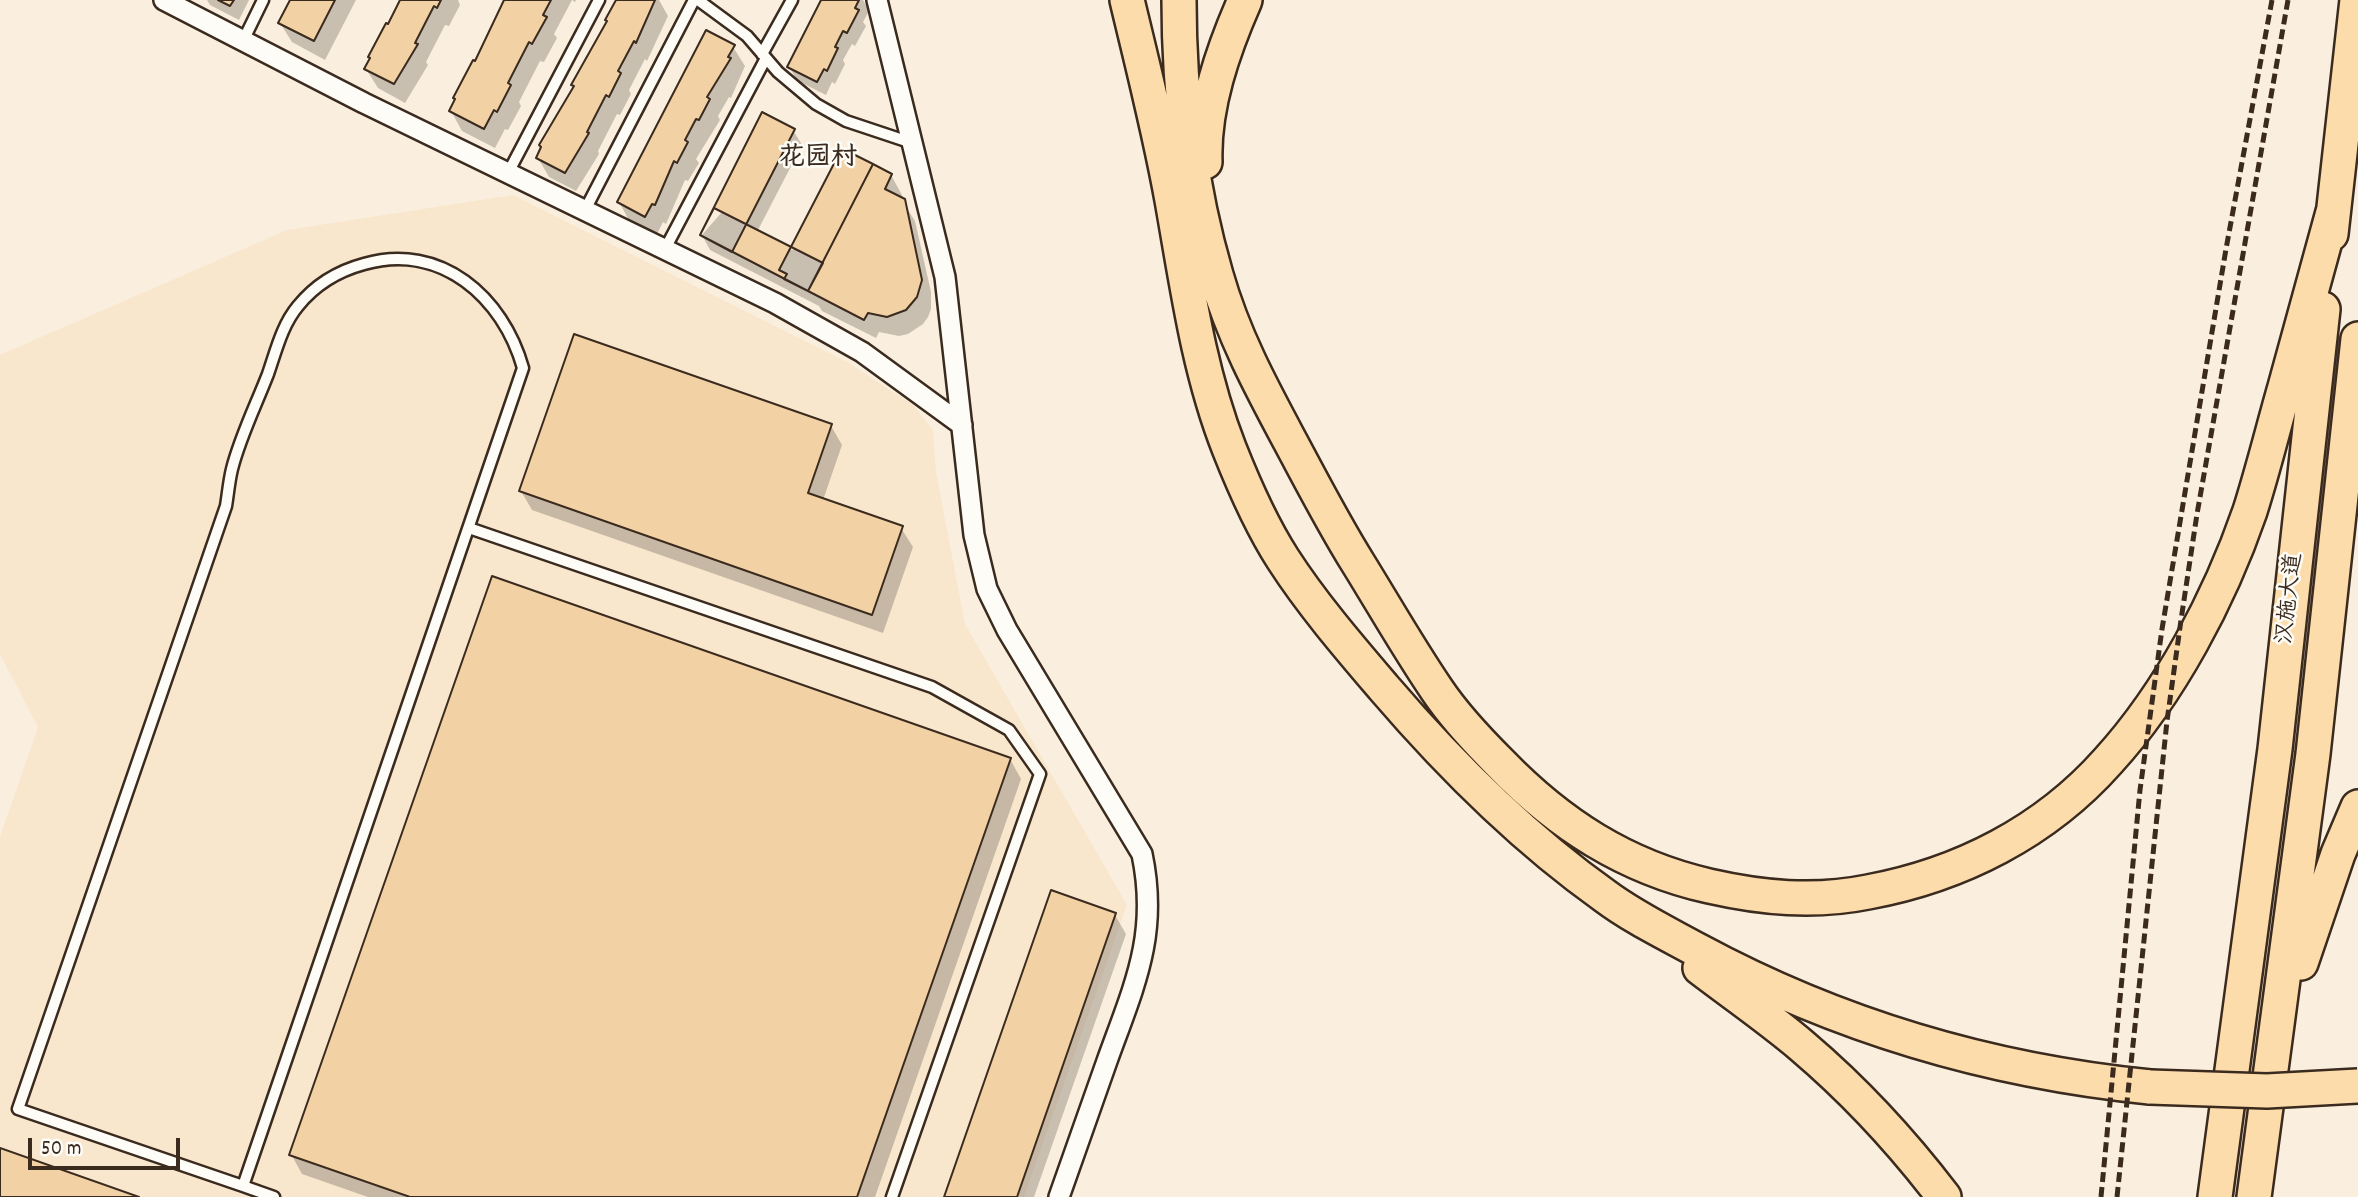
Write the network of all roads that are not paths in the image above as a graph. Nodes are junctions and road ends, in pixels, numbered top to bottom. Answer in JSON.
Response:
{"nodes":[{"id":1,"x":164,"y":0,"type":"edge"},
{"id":2,"x":263,"y":0,"type":"edge"},
{"id":3,"x":599,"y":0,"type":"edge"},
{"id":4,"x":696,"y":0,"type":"edge"},
{"id":5,"x":792,"y":0,"type":"edge"},
{"id":6,"x":877,"y":0,"type":"edge"},
{"id":7,"x":1127,"y":0,"type":"edge"},
{"id":8,"x":1159,"y":0,"type":"edge"},
{"id":9,"x":1179,"y":0,"type":"edge"},
{"id":10,"x":1245,"y":0,"type":"edge"},
{"id":11,"x":2357,"y":0,"type":"edge"},
{"id":12,"x":243,"y":41,"type":"junction"},
{"id":13,"x":764,"y":56,"type":"junction"},
{"id":14,"x":1160,"y":134,"type":"junction"},
{"id":15,"x":912,"y":144,"type":"junction"},
{"id":16,"x":508,"y":173,"type":"junction"},
{"id":17,"x":585,"y":210,"type":"junction"},
{"id":18,"x":2333,"y":212,"type":"junction"},
{"id":19,"x":1207,"y":242,"type":"junction"},
{"id":20,"x":664,"y":249,"type":"junction"},
{"id":21,"x":2358,"y":340,"type":"edge"},
{"id":22,"x":962,"y":425,"type":"junction"},
{"id":23,"x":469,"y":528,"type":"junction"},
{"id":24,"x":2358,"y":807,"type":"edge"},
{"id":25,"x":1559,"y":818,"type":"junction"},
{"id":26,"x":1609,"y":899,"type":"junction"},
{"id":27,"x":2277,"y":1035,"type":"junction"},
{"id":28,"x":2358,"y":1063,"type":"edge"},
{"id":29,"x":2151,"y":1075,"type":"junction"},
{"id":30,"x":2358,"y":1086,"type":"edge"},
{"id":31,"x":243,"y":1186,"type":"junction"},
{"id":32,"x":274,"y":1197,"type":"edge"},
{"id":33,"x":891,"y":1197,"type":"edge"},
{"id":34,"x":1059,"y":1197,"type":"edge"},
{"id":35,"x":1944,"y":1197,"type":"edge"},
{"id":36,"x":2216,"y":1197,"type":"edge"},
{"id":37,"x":2254,"y":1197,"type":"edge"}],
"edges":[{"from":1,"to":12,"type":"street"},
{"from":2,"to":12,"type":"lane"},
{"from":3,"to":16,"type":"lane"},
{"from":4,"to":13,"type":"lane"},
{"from":4,"to":17,"type":"lane"},
{"from":5,"to":13,"type":"lane"},
{"from":6,"to":15,"type":"street"},
{"from":7,"to":14,"type":"highway"},
{"from":8,"to":14,"type":"highway"},
{"from":9,"to":19,"type":"highway"},
{"from":10,"to":19,"type":"highway"},
{"from":11,"to":18,"type":"highway","name":"汉施大道"},
{"from":12,"to":16,"type":"street"},
{"from":13,"to":15,"type":"lane"},
{"from":13,"to":20,"type":"lane"},
{"from":14,"to":26,"type":"highway"},
{"from":15,"to":22,"type":"street"},
{"from":16,"to":17,"type":"street"},
{"from":17,"to":20,"type":"street"},
{"from":18,"to":25,"type":"highway"},
{"from":18,"to":36,"type":"highway","name":"汉施大道"},
{"from":19,"to":25,"type":"highway"},
{"from":20,"to":22,"type":"street"},
{"from":21,"to":27,"type":"highway","name":"汉施大道"},
{"from":22,"to":34,"type":"street"},
{"from":23,"to":31,"type":"lane"},
{"from":23,"to":31,"type":"lane"},
{"from":23,"to":33,"type":"lane"},
{"from":24,"to":27,"type":"highway"},
{"from":25,"to":29,"type":"highway"},
{"from":26,"to":29,"type":"highway"},
{"from":26,"to":35,"type":"highway"},
{"from":27,"to":37,"type":"highway","name":"汉施大道"},
{"from":28,"to":29,"type":"highway"},
{"from":29,"to":30,"type":"highway","bridge":true},
{"from":31,"to":32,"type":"lane"}]}
